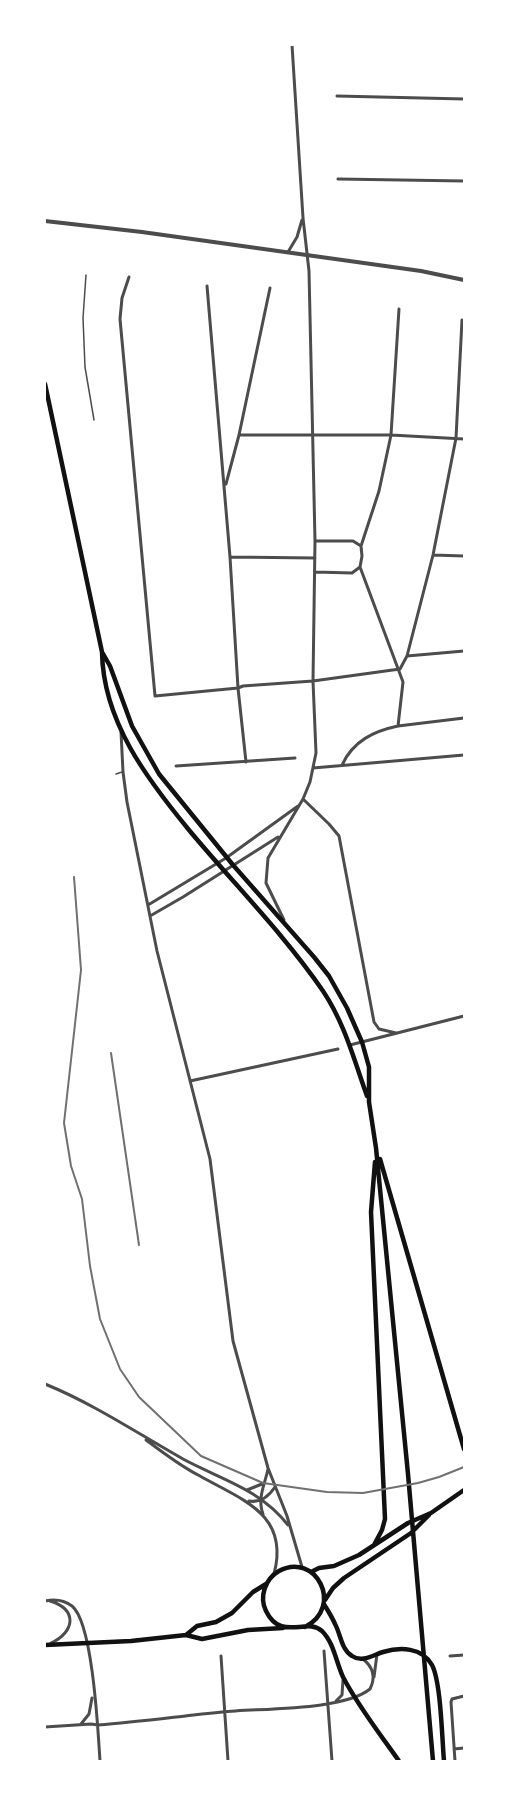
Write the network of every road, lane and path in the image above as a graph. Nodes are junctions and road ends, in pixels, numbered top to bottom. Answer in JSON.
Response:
{"nodes":[{"id":1,"x":292,"y":45,"type":"edge"},
{"id":2,"x":337,"y":96,"type":"dead end"},
{"id":3,"x":464,"y":99,"type":"edge"},
{"id":4,"x":338,"y":178,"type":"dead end"},
{"id":5,"x":464,"y":181,"type":"edge"},
{"id":6,"x":303,"y":218,"type":"junction"},
{"id":7,"x":45,"y":221,"type":"edge"},
{"id":8,"x":287,"y":253,"type":"junction"},
{"id":9,"x":307,"y":256,"type":"junction"},
{"id":10,"x":86,"y":275,"type":"dead end"},
{"id":11,"x":129,"y":277,"type":"dead end"},
{"id":12,"x":464,"y":280,"type":"edge"},
{"id":13,"x":207,"y":286,"type":"dead end"},
{"id":14,"x":270,"y":288,"type":"dead end"},
{"id":15,"x":399,"y":309,"type":"dead end"},
{"id":16,"x":462,"y":320,"type":"dead end"},
{"id":17,"x":45,"y":384,"type":"edge"},
{"id":18,"x":94,"y":420,"type":"dead end"},
{"id":19,"x":239,"y":435,"type":"junction"},
{"id":20,"x":313,"y":435,"type":"junction"},
{"id":21,"x":391,"y":435,"type":"junction"},
{"id":22,"x":456,"y":438,"type":"junction"},
{"id":23,"x":464,"y":439,"type":"edge"},
{"id":24,"x":225,"y":489,"type":"junction"},
{"id":25,"x":315,"y":541,"type":"junction"},
{"id":26,"x":361,"y":546,"type":"junction"},
{"id":27,"x":433,"y":555,"type":"junction"},
{"id":28,"x":464,"y":556,"type":"edge"},
{"id":29,"x":231,"y":557,"type":"junction"},
{"id":30,"x":315,"y":558,"type":"junction"},
{"id":31,"x":360,"y":567,"type":"junction"},
{"id":32,"x":315,"y":572,"type":"junction"},
{"id":33,"x":464,"y":651,"type":"edge"},
{"id":34,"x":102,"y":652,"type":"junction"},
{"id":35,"x":407,"y":656,"type":"junction"},
{"id":36,"x":399,"y":669,"type":"junction"},
{"id":37,"x":314,"y":681,"type":"junction"},
{"id":38,"x":238,"y":688,"type":"junction"},
{"id":39,"x":464,"y":718,"type":"edge"},
{"id":40,"x":398,"y":726,"type":"junction"},
{"id":41,"x":121,"y":730,"type":"junction"},
{"id":42,"x":464,"y":755,"type":"edge"},
{"id":43,"x":296,"y":758,"type":"dead end"},
{"id":44,"x":246,"y":762,"type":"junction"},
{"id":45,"x":342,"y":765,"type":"junction"},
{"id":46,"x":176,"y":766,"type":"dead end"},
{"id":47,"x":313,"y":768,"type":"junction"},
{"id":48,"x":123,"y":772,"type":"junction"},
{"id":49,"x":116,"y":774,"type":"dead end"},
{"id":50,"x":303,"y":799,"type":"junction"},
{"id":51,"x":299,"y":805,"type":"junction"},
{"id":52,"x":280,"y":836,"type":"junction"},
{"id":53,"x":226,"y":858,"type":"junction"},
{"id":54,"x":216,"y":863,"type":"junction"},
{"id":55,"x":233,"y":865,"type":"junction"},
{"id":56,"x":224,"y":872,"type":"junction"},
{"id":57,"x":148,"y":905,"type":"junction"},
{"id":58,"x":150,"y":915,"type":"junction"},
{"id":59,"x":288,"y":928,"type":"junction"},
{"id":60,"x":464,"y":1016,"type":"edge"},
{"id":61,"x":396,"y":1033,"type":"junction"},
{"id":62,"x":362,"y":1042,"type":"junction"},
{"id":63,"x":350,"y":1045,"type":"junction"},
{"id":64,"x":338,"y":1049,"type":"dead end"},
{"id":65,"x":190,"y":1081,"type":"junction"},
{"id":66,"x":369,"y":1102,"type":"junction"},
{"id":67,"x":376,"y":1148,"type":"junction"},
{"id":68,"x":45,"y":1384,"type":"edge"},
{"id":69,"x":138,"y":1433,"type":"junction"},
{"id":70,"x":464,"y":1449,"type":"edge"},
{"id":71,"x":268,"y":1468,"type":"junction"},
{"id":72,"x":262,"y":1484,"type":"junction"},
{"id":73,"x":276,"y":1485,"type":"junction"},
{"id":74,"x":247,"y":1490,"type":"junction"},
{"id":75,"x":464,"y":1490,"type":"edge"},
{"id":76,"x":262,"y":1498,"type":"junction"},
{"id":77,"x":243,"y":1499,"type":"junction"},
{"id":78,"x":431,"y":1513,"type":"junction"},
{"id":79,"x":264,"y":1516,"type":"junction"},
{"id":80,"x":289,"y":1526,"type":"junction"},
{"id":81,"x":374,"y":1545,"type":"junction"},
{"id":82,"x":302,"y":1568,"type":"junction"},
{"id":83,"x":311,"y":1572,"type":"junction"},
{"id":84,"x":274,"y":1574,"type":"junction"},
{"id":85,"x":266,"y":1584,"type":"junction"},
{"id":86,"x":45,"y":1601,"type":"edge"},
{"id":87,"x":324,"y":1602,"type":"junction"},
{"id":88,"x":305,"y":1626,"type":"junction"},
{"id":89,"x":291,"y":1629,"type":"junction"},
{"id":90,"x":186,"y":1635,"type":"junction"},
{"id":91,"x":87,"y":1643,"type":"junction"},
{"id":92,"x":45,"y":1645,"type":"edge"},
{"id":93,"x":324,"y":1651,"type":"dead end"},
{"id":94,"x":377,"y":1654,"type":"junction"},
{"id":95,"x":464,"y":1655,"type":"edge"},
{"id":96,"x":221,"y":1656,"type":"dead end"},
{"id":97,"x":450,"y":1656,"type":"dead end"},
{"id":98,"x":363,"y":1659,"type":"junction"},
{"id":99,"x":343,"y":1676,"type":"junction"},
{"id":100,"x":374,"y":1679,"type":"junction"},
{"id":101,"x":93,"y":1687,"type":"junction"},
{"id":102,"x":355,"y":1696,"type":"junction"},
{"id":103,"x":464,"y":1696,"type":"edge"},
{"id":104,"x":335,"y":1702,"type":"junction"},
{"id":105,"x":327,"y":1704,"type":"junction"},
{"id":106,"x":224,"y":1712,"type":"junction"},
{"id":107,"x":79,"y":1725,"type":"junction"},
{"id":108,"x":98,"y":1725,"type":"junction"},
{"id":109,"x":45,"y":1727,"type":"edge"},
{"id":110,"x":464,"y":1748,"type":"edge"},
{"id":111,"x":454,"y":1749,"type":"junction"},
{"id":112,"x":100,"y":1761,"type":"edge"},
{"id":113,"x":228,"y":1761,"type":"edge"},
{"id":114,"x":332,"y":1761,"type":"edge"},
{"id":115,"x":399,"y":1761,"type":"edge"},
{"id":116,"x":433,"y":1761,"type":"edge"},
{"id":117,"x":444,"y":1761,"type":"edge"},
{"id":118,"x":455,"y":1761,"type":"edge"}],
"edges":[{"from":1,"to":6,"type":"street"},
{"from":2,"to":3,"type":"street"},
{"from":4,"to":5,"type":"street"},
{"from":6,"to":8,"type":"street"},
{"from":6,"to":9,"type":"street"},
{"from":7,"to":8,"type":"street"},
{"from":8,"to":9,"type":"street"},
{"from":9,"to":12,"type":"street"},
{"from":9,"to":20,"type":"street"},
{"from":10,"to":18,"type":"lane"},
{"from":11,"to":38,"type":"street"},
{"from":13,"to":24,"type":"street"},
{"from":14,"to":19,"type":"street"},
{"from":15,"to":21,"type":"street"},
{"from":16,"to":22,"type":"street"},
{"from":17,"to":34,"type":"main road"},
{"from":19,"to":20,"type":"street"},
{"from":19,"to":24,"type":"street"},
{"from":20,"to":21,"type":"street"},
{"from":20,"to":25,"type":"street"},
{"from":21,"to":22,"type":"street"},
{"from":21,"to":26,"type":"street"},
{"from":22,"to":23,"type":"street"},
{"from":22,"to":27,"type":"street"},
{"from":24,"to":29,"type":"street"},
{"from":25,"to":26,"type":"street"},
{"from":25,"to":30,"type":"street"},
{"from":26,"to":31,"type":"street"},
{"from":27,"to":28,"type":"street"},
{"from":27,"to":35,"type":"street"},
{"from":29,"to":30,"type":"street"},
{"from":29,"to":38,"type":"street"},
{"from":30,"to":32,"type":"street"},
{"from":31,"to":32,"type":"street"},
{"from":31,"to":36,"type":"street"},
{"from":32,"to":37,"type":"street"},
{"from":33,"to":35,"type":"street"},
{"from":34,"to":41,"type":"main road"},
{"from":34,"to":53,"type":"main road"},
{"from":35,"to":36,"type":"street"},
{"from":36,"to":37,"type":"street"},
{"from":36,"to":40,"type":"street"},
{"from":37,"to":38,"type":"street"},
{"from":37,"to":47,"type":"street"},
{"from":38,"to":44,"type":"street"},
{"from":39,"to":40,"type":"street"},
{"from":40,"to":45,"type":"street"},
{"from":41,"to":48,"type":"street"},
{"from":41,"to":54,"type":"main road"},
{"from":42,"to":45,"type":"street"},
{"from":43,"to":44,"type":"street"},
{"from":44,"to":46,"type":"street"},
{"from":45,"to":47,"type":"street"},
{"from":47,"to":50,"type":"street"},
{"from":48,"to":49,"type":"lane"},
{"from":48,"to":57,"type":"street"},
{"from":50,"to":51,"type":"street"},
{"from":50,"to":61,"type":"street"},
{"from":51,"to":52,"type":"street"},
{"from":51,"to":53,"type":"street"},
{"from":52,"to":55,"type":"street"},
{"from":52,"to":59,"type":"street"},
{"from":53,"to":54,"type":"street"},
{"from":53,"to":55,"type":"main road"},
{"from":54,"to":56,"type":"main road"},
{"from":54,"to":57,"type":"street"},
{"from":55,"to":56,"type":"street"},
{"from":55,"to":59,"type":"main road"},
{"from":56,"to":58,"type":"street"},
{"from":56,"to":63,"type":"main road"},
{"from":57,"to":58,"type":"street"},
{"from":58,"to":65,"type":"street"},
{"from":59,"to":62,"type":"main road"},
{"from":60,"to":61,"type":"street"},
{"from":61,"to":62,"type":"street"},
{"from":62,"to":63,"type":"street"},
{"from":62,"to":66,"type":"main road"},
{"from":63,"to":66,"type":"main road"},
{"from":64,"to":65,"type":"street"},
{"from":65,"to":71,"type":"street"},
{"from":66,"to":67,"type":"main road"},
{"from":67,"to":70,"type":"main road"},
{"from":67,"to":81,"type":"main road"},
{"from":67,"to":116,"type":"main road"},
{"from":68,"to":69,"type":"street"},
{"from":69,"to":74,"type":"street"},
{"from":69,"to":77,"type":"street"},
{"from":71,"to":72,"type":"street"},
{"from":71,"to":73,"type":"street"},
{"from":72,"to":74,"type":"street"},
{"from":72,"to":76,"type":"street"},
{"from":73,"to":76,"type":"street"},
{"from":73,"to":80,"type":"street"},
{"from":74,"to":76,"type":"street"},
{"from":75,"to":78,"type":"main road"},
{"from":76,"to":77,"type":"street"},
{"from":76,"to":79,"type":"street"},
{"from":76,"to":80,"type":"street"},
{"from":77,"to":79,"type":"street"},
{"from":78,"to":81,"type":"main road"},
{"from":78,"to":87,"type":"main road"},
{"from":79,"to":84,"type":"street"},
{"from":80,"to":82,"type":"street"},
{"from":81,"to":83,"type":"main road"},
{"from":82,"to":83,"type":"main road"},
{"from":82,"to":84,"type":"main road"},
{"from":83,"to":87,"type":"main road"},
{"from":84,"to":85,"type":"main road"},
{"from":85,"to":89,"type":"main road"},
{"from":85,"to":90,"type":"main road"},
{"from":86,"to":91,"type":"street"},
{"from":86,"to":92,"type":"street"},
{"from":87,"to":88,"type":"main road"},
{"from":87,"to":98,"type":"main road"},
{"from":88,"to":89,"type":"main road"},
{"from":88,"to":99,"type":"main road"},
{"from":89,"to":90,"type":"main road"},
{"from":90,"to":91,"type":"main road"},
{"from":91,"to":92,"type":"main road"},
{"from":91,"to":101,"type":"street"},
{"from":93,"to":105,"type":"street"},
{"from":94,"to":98,"type":"main road"},
{"from":94,"to":100,"type":"street"},
{"from":94,"to":117,"type":"main road"},
{"from":95,"to":97,"type":"street"},
{"from":96,"to":106,"type":"street"},
{"from":98,"to":100,"type":"street"},
{"from":99,"to":102,"type":"main road"},
{"from":99,"to":104,"type":"street"},
{"from":100,"to":102,"type":"street"},
{"from":101,"to":107,"type":"street"},
{"from":101,"to":108,"type":"street"},
{"from":102,"to":104,"type":"street"},
{"from":102,"to":115,"type":"main road"},
{"from":103,"to":111,"type":"street"},
{"from":104,"to":105,"type":"street"},
{"from":105,"to":106,"type":"street"},
{"from":105,"to":114,"type":"street"},
{"from":106,"to":108,"type":"street"},
{"from":106,"to":113,"type":"street"},
{"from":107,"to":108,"type":"street"},
{"from":107,"to":109,"type":"street"},
{"from":108,"to":112,"type":"street"},
{"from":110,"to":111,"type":"street"},
{"from":111,"to":118,"type":"street"}]}
